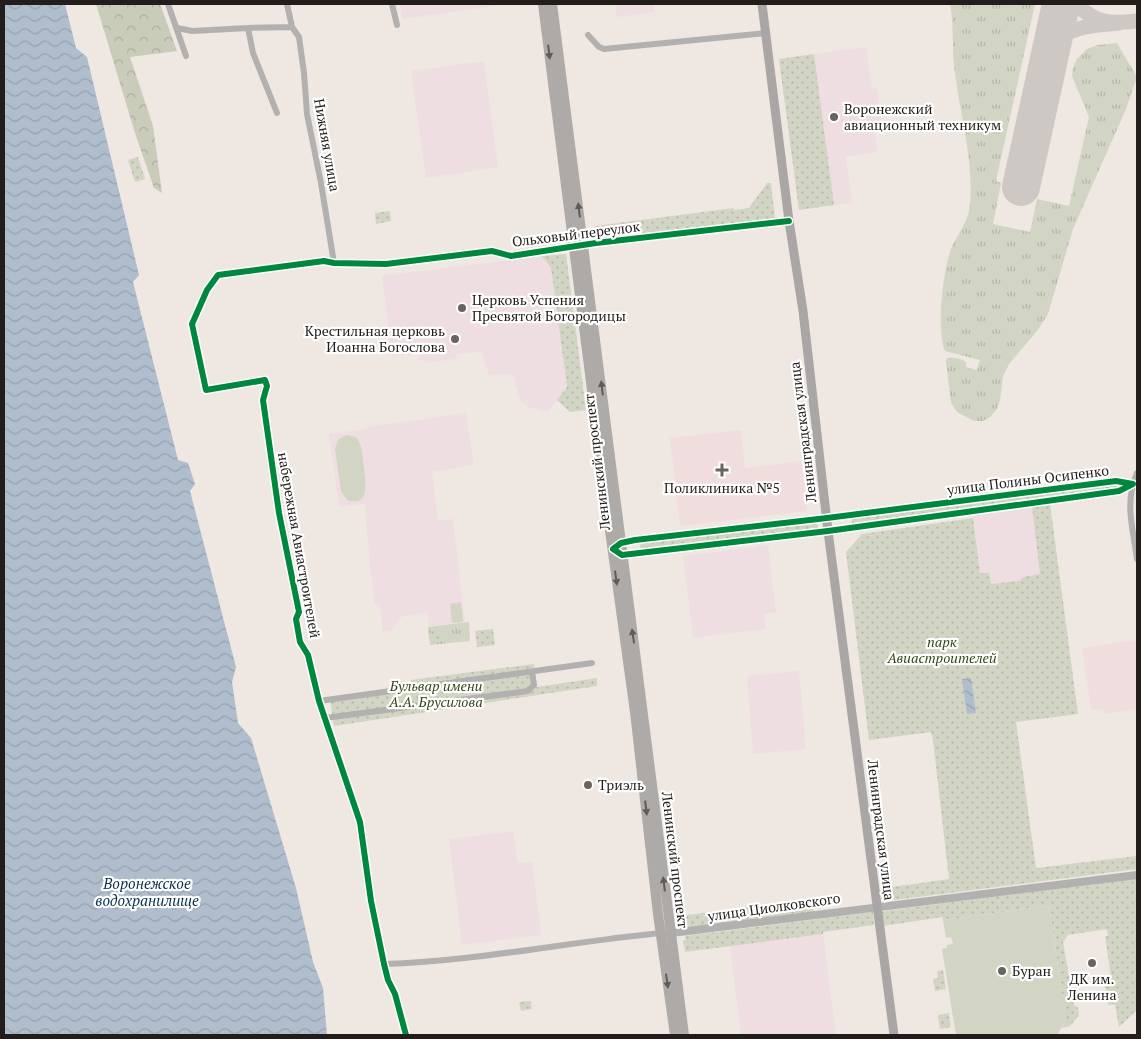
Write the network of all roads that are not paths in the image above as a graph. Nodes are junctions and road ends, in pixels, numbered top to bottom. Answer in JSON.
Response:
{"nodes":[{"id":1,"x":168,"y":4,"type":"edge"},
{"id":2,"x":287,"y":4,"type":"edge"},
{"id":3,"x":392,"y":4,"type":"edge"},
{"id":4,"x":543,"y":4,"type":"edge"},
{"id":5,"x":552,"y":4,"type":"edge"},
{"id":6,"x":762,"y":4,"type":"edge"},
{"id":7,"x":397,"y":26,"type":"dead end"},
{"id":8,"x":177,"y":28,"type":"junction"},
{"id":9,"x":248,"y":28,"type":"junction"},
{"id":10,"x":292,"y":28,"type":"junction"},
{"id":11,"x":766,"y":33,"type":"junction"},
{"id":12,"x":588,"y":35,"type":"dead end"},
{"id":13,"x":186,"y":56,"type":"dead end"},
{"id":14,"x":277,"y":113,"type":"dead end"},
{"id":15,"x":789,"y":222,"type":"junction"},
{"id":16,"x":579,"y":246,"type":"junction"},
{"id":17,"x":334,"y":263,"type":"junction"},
{"id":18,"x":218,"y":275,"type":"joint"},
{"id":19,"x":1137,"y":473,"type":"edge"},
{"id":20,"x":1133,"y":484,"type":"junction"},
{"id":21,"x":827,"y":518,"type":"junction"},
{"id":22,"x":828,"y":531,"type":"junction"},
{"id":23,"x":617,"y":546,"type":"junction"},
{"id":24,"x":622,"y":555,"type":"junction"},
{"id":25,"x":1137,"y":559,"type":"edge"},
{"id":26,"x":592,"y":663,"type":"dead end"},
{"id":27,"x":532,"y":672,"type":"junction"},
{"id":28,"x":319,"y":701,"type":"junction"},
{"id":29,"x":325,"y":718,"type":"junction"},
{"id":30,"x":1137,"y":874,"type":"edge"},
{"id":31,"x":877,"y":907,"type":"junction"},
{"id":32,"x":666,"y":933,"type":"junction"},
{"id":33,"x":384,"y":964,"type":"junction"},
{"id":34,"x":406,"y":1035,"type":"edge"},
{"id":35,"x":675,"y":1035,"type":"edge"},
{"id":36,"x":684,"y":1035,"type":"edge"},
{"id":37,"x":894,"y":1035,"type":"edge"}],
"edges":[{"from":1,"to":8,"type":"street"},
{"from":2,"to":10,"type":"street","name":"Нижняя улица"},
{"from":3,"to":7,"type":"street"},
{"from":4,"to":16,"type":"main road","name":"Ленинский проспект","one_way":true},
{"from":16,"to":5,"type":"main road","name":"Ленинский проспект","one_way":true},
{"from":6,"to":11,"type":"main road","name":"Ленинградская улица"},
{"from":8,"to":9,"type":"street"},
{"from":8,"to":13,"type":"street"},
{"from":9,"to":10,"type":"street"},
{"from":9,"to":14,"type":"street"},
{"from":10,"to":17,"type":"street","name":"Нижняя улица"},
{"from":11,"to":12,"type":"street"},
{"from":11,"to":15,"type":"main road","name":"Ленинградская улица"},
{"from":15,"to":16,"type":"street","name":"Ольховый переулок"},
{"from":15,"to":21,"type":"main road","name":"Ленинградская улица"},
{"from":16,"to":17,"type":"street","name":"Ольховый переулок"},
{"from":16,"to":23,"type":"main road","name":"Ленинский проспект"},
{"from":17,"to":18,"type":"street","name":"Ольховый переулок"},
{"from":18,"to":28,"type":"street","name":"набережная Авиастроителей"},
{"from":19,"to":20,"type":"street"},
{"from":20,"to":21,"type":"street","name":"улица Полины Осипенко"},
{"from":20,"to":22,"type":"street","name":"улица Полины Осипенко"},
{"from":20,"to":25,"type":"street"},
{"from":21,"to":22,"type":"main road","name":"Ленинградская улица"},
{"from":21,"to":23,"type":"street","name":"улица Полины Осипенко"},
{"from":22,"to":24,"type":"street","name":"улица Полины Осипенко"},
{"from":22,"to":31,"type":"main road","name":"Ленинградская улица"},
{"from":23,"to":24,"type":"main road","name":"Ленинский проспект"},
{"from":23,"to":32,"type":"main road","name":"Ленинский проспект","one_way":true},
{"from":32,"to":24,"type":"main road","name":"Ленинский проспект","one_way":true},
{"from":26,"to":27,"type":"street"},
{"from":27,"to":28,"type":"street"},
{"from":27,"to":29,"type":"street"},
{"from":28,"to":29,"type":"street","name":"набережная Авиастроителей"},
{"from":29,"to":33,"type":"street","name":"набережная Авиастроителей"},
{"from":30,"to":31,"type":"street","name":"улица Циолковского"},
{"from":31,"to":32,"type":"street","name":"улица Циолковского"},
{"from":31,"to":37,"type":"main road","name":"Ленинградская улица"},
{"from":32,"to":33,"type":"street","name":"улица Циолковского"},
{"from":32,"to":35,"type":"main road","name":"Ленинский проспект","one_way":true},
{"from":32,"to":36,"type":"main road","name":"Ленинский проспект"},
{"from":33,"to":34,"type":"street","name":"набережная Авиастроителей"}]}
